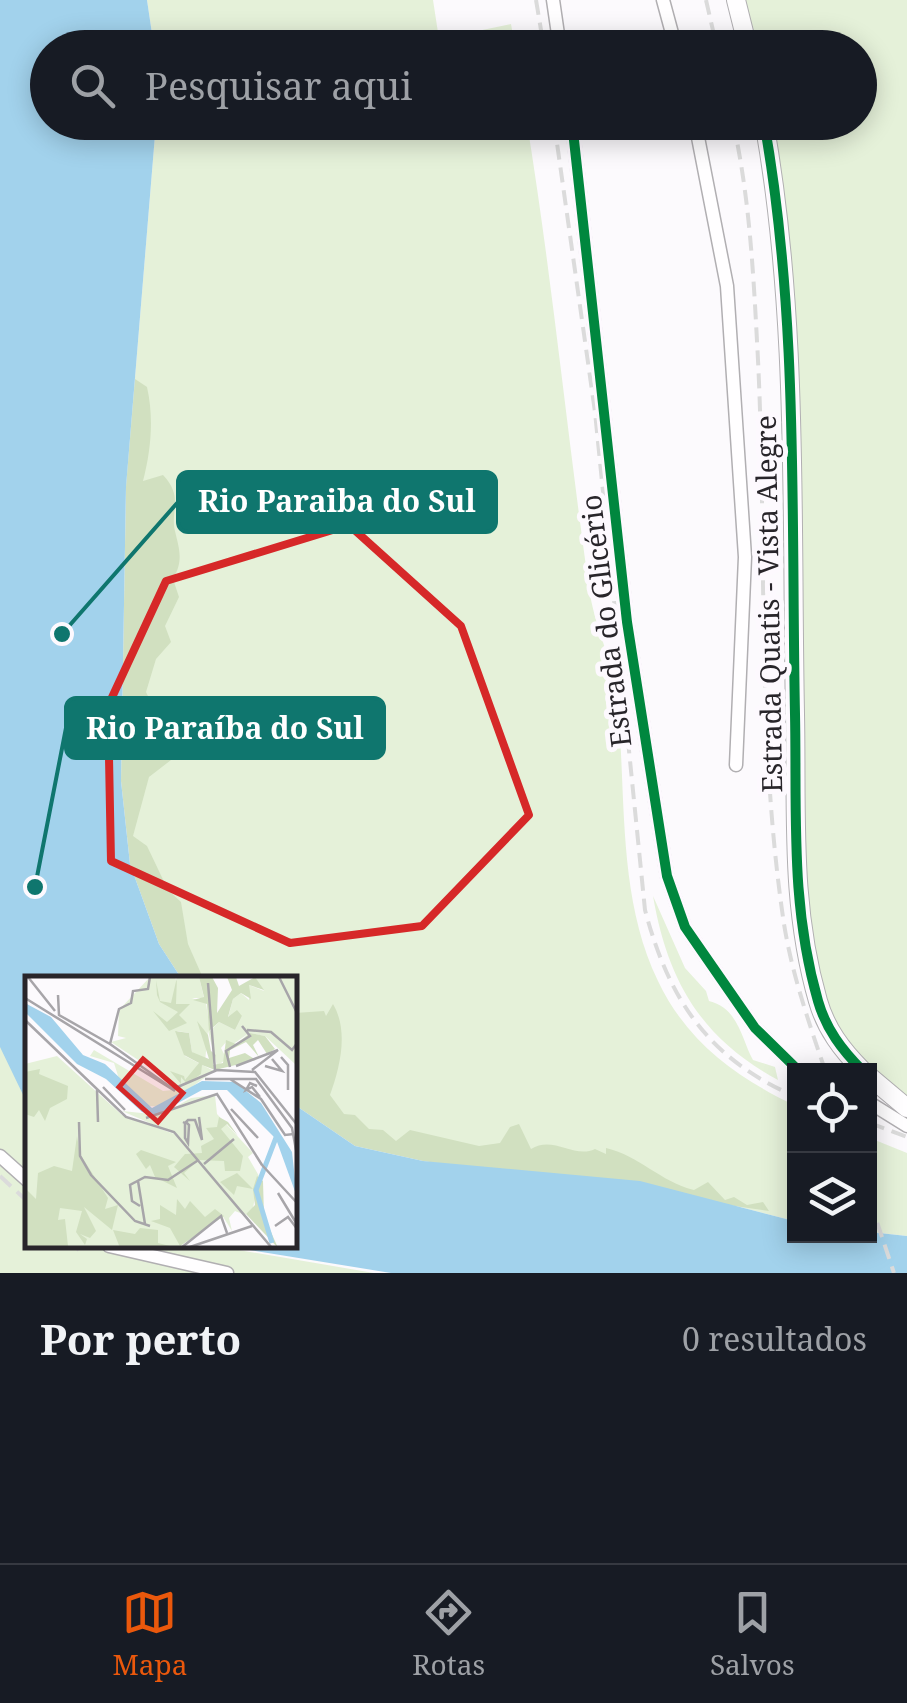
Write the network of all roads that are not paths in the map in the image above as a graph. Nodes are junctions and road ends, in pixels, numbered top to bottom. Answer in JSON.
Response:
{"nodes":[{"id":1,"x":552,"y":0,"type":"edge"},
{"id":2,"x":663,"y":0,"type":"edge"},
{"id":3,"x":736,"y":0,"type":"edge"},
{"id":4,"x":557,"y":30,"type":"edge"},
{"id":5,"x":671,"y":30,"type":"edge"},
{"id":6,"x":744,"y":30,"type":"edge"},
{"id":7,"x":574,"y":140,"type":"edge"},
{"id":8,"x":699,"y":140,"type":"edge"},
{"id":9,"x":766,"y":140,"type":"edge"},
{"id":10,"x":736,"y":765,"type":"dead end"},
{"id":11,"x":791,"y":1063,"type":"edge"},
{"id":12,"x":856,"y":1063,"type":"edge"},
{"id":13,"x":877,"y":1084,"type":"edge"},
{"id":14,"x":877,"y":1107,"type":"edge"},
{"id":15,"x":907,"y":1108,"type":"edge"},
{"id":16,"x":907,"y":1126,"type":"edge"},
{"id":17,"x":0,"y":1156,"type":"edge"},
{"id":18,"x":25,"y":1178,"type":"edge"},
{"id":19,"x":118,"y":1248,"type":"edge"},
{"id":20,"x":228,"y":1273,"type":"edge"}],
"edges":[{"from":1,"to":4,"type":"street"},
{"from":2,"to":5,"type":"street"},
{"from":3,"to":6,"type":"street"},
{"from":7,"to":11,"type":"street","name":"Estrada do Glicério"},
{"from":8,"to":10,"type":"street"},
{"from":9,"to":12,"type":"street","name":"Estrada Quatis - Vista Alegre"},
{"from":13,"to":15,"type":"street"},
{"from":14,"to":16,"type":"street"},
{"from":17,"to":18,"type":"street"},
{"from":19,"to":20,"type":"street"}]}
